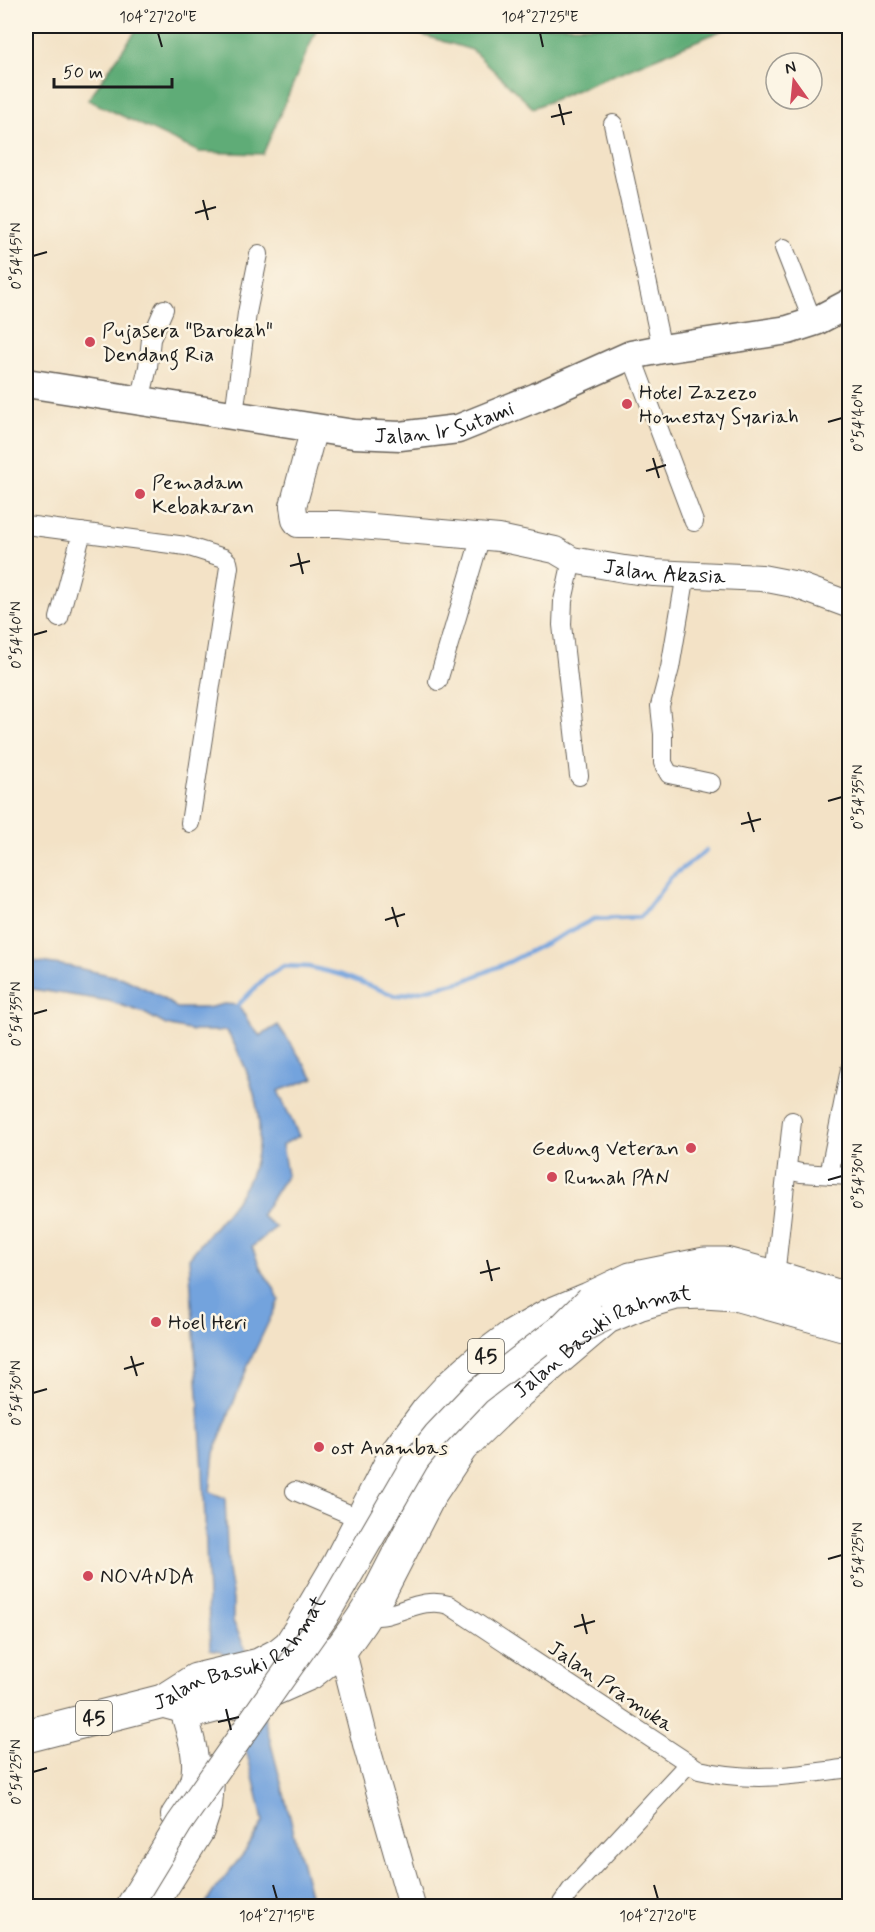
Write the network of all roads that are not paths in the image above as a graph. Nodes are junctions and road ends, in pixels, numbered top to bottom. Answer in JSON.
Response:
{"nodes":[{"id":1,"x":613,"y":124,"type":"dead end"},
{"id":2,"x":784,"y":248,"type":"dead end"},
{"id":3,"x":259,"y":254,"type":"dead end"},
{"id":4,"x":849,"y":303,"type":"edge"},
{"id":5,"x":164,"y":309,"type":"dead end"},
{"id":6,"x":813,"y":322,"type":"junction"},
{"id":7,"x":662,"y":349,"type":"junction"},
{"id":8,"x":631,"y":355,"type":"junction"},
{"id":9,"x":26,"y":383,"type":"edge"},
{"id":10,"x":141,"y":401,"type":"junction"},
{"id":11,"x":234,"y":415,"type":"junction"},
{"id":12,"x":314,"y":428,"type":"junction"},
{"id":13,"x":694,"y":522,"type":"dead end"},
{"id":14,"x":26,"y":525,"type":"edge"},
{"id":15,"x":82,"y":532,"type":"junction"},
{"id":16,"x":481,"y":536,"type":"junction"},
{"id":17,"x":572,"y":560,"type":"junction"},
{"id":18,"x":686,"y":574,"type":"junction"},
{"id":19,"x":849,"y":605,"type":"edge"},
{"id":20,"x":59,"y":618,"type":"dead end"},
{"id":21,"x":438,"y":681,"type":"dead end"},
{"id":22,"x":579,"y":776,"type":"dead end"},
{"id":23,"x":711,"y":783,"type":"dead end"},
{"id":24,"x":190,"y":823,"type":"dead end"},
{"id":25,"x":849,"y":1069,"type":"edge"},
{"id":26,"x":792,"y":1120,"type":"dead end"},
{"id":27,"x":788,"y":1170,"type":"junction"},
{"id":28,"x":829,"y":1175,"type":"junction"},
{"id":29,"x":849,"y":1176,"type":"edge"},
{"id":30,"x":775,"y":1277,"type":"junction"},
{"id":31,"x":849,"y":1300,"type":"edge"},
{"id":32,"x":598,"y":1308,"type":"junction"},
{"id":33,"x":849,"y":1326,"type":"edge"},
{"id":34,"x":295,"y":1491,"type":"dead end"},
{"id":35,"x":363,"y":1520,"type":"junction"},
{"id":36,"x":361,"y":1621,"type":"junction"},
{"id":37,"x":342,"y":1648,"type":"junction"},
{"id":38,"x":262,"y":1679,"type":"junction"},
{"id":39,"x":197,"y":1699,"type":"junction"},
{"id":40,"x":26,"y":1736,"type":"edge"},
{"id":41,"x":688,"y":1764,"type":"junction"},
{"id":42,"x":849,"y":1768,"type":"edge"},
{"id":43,"x":117,"y":1906,"type":"edge"},
{"id":44,"x":129,"y":1906,"type":"edge"},
{"id":45,"x":143,"y":1906,"type":"edge"},
{"id":46,"x":154,"y":1906,"type":"edge"},
{"id":47,"x":412,"y":1906,"type":"edge"},
{"id":48,"x":560,"y":1906,"type":"edge"}],
"edges":[{"from":1,"to":7,"type":"street"},
{"from":2,"to":6,"type":"street"},
{"from":3,"to":11,"type":"street"},
{"from":4,"to":6,"type":"main road","name":"Jalan Ir Sutami"},
{"from":5,"to":10,"type":"street"},
{"from":6,"to":7,"type":"main road","name":"Jalan Ir Sutami"},
{"from":7,"to":8,"type":"main road","name":"Jalan Ir Sutami"},
{"from":8,"to":12,"type":"main road","name":"Jalan Ir Sutami"},
{"from":8,"to":13,"type":"street"},
{"from":9,"to":10,"type":"main road","name":"Jalan Ir Sutami"},
{"from":10,"to":11,"type":"main road","name":"Jalan Ir Sutami"},
{"from":11,"to":12,"type":"main road","name":"Jalan Ir Sutami"},
{"from":12,"to":16,"type":"main road","name":"Jalan Akasia"},
{"from":14,"to":15,"type":"street"},
{"from":15,"to":20,"type":"street"},
{"from":15,"to":24,"type":"street"},
{"from":16,"to":17,"type":"main road","name":"Jalan Akasia"},
{"from":16,"to":21,"type":"street"},
{"from":17,"to":18,"type":"main road","name":"Jalan Akasia"},
{"from":17,"to":22,"type":"street"},
{"from":18,"to":19,"type":"main road","name":"Jalan Akasia"},
{"from":18,"to":23,"type":"street"},
{"from":25,"to":28,"type":"street"},
{"from":26,"to":27,"type":"street"},
{"from":27,"to":28,"type":"street"},
{"from":27,"to":30,"type":"street"},
{"from":28,"to":29,"type":"street"},
{"from":30,"to":31,"type":"highway","name":"Jalan Basuki Rahmat","number":"45"},
{"from":30,"to":32,"type":"highway","name":"Jalan Basuki Rahmat","number":"45"},
{"from":32,"to":33,"type":"highway","name":"Jalan Basuki Rahmat","number":"45"},
{"from":32,"to":35,"type":"highway","name":"Jalan Basuki Rahmat","number":"45"},
{"from":32,"to":36,"type":"highway","name":"Jalan Basuki Rahmat","number":"45"},
{"from":32,"to":44,"type":"main road","bridge":true},
{"from":32,"to":45,"type":"main road","bridge":true},
{"from":34,"to":35,"type":"street"},
{"from":35,"to":38,"type":"highway","name":"Jalan Basuki Rahmat","number":"45"},
{"from":36,"to":37,"type":"highway","name":"Jalan Basuki Rahmat"},
{"from":36,"to":41,"type":"street","name":"Jalan Pramuka"},
{"from":37,"to":38,"type":"highway","name":"Jalan Basuki Rahmat"},
{"from":37,"to":47,"type":"main road"},
{"from":38,"to":39,"type":"highway","name":"Jalan Basuki Rahmat","number":"45"},
{"from":39,"to":40,"type":"highway","number":"45"},
{"from":39,"to":43,"type":"main road"},
{"from":39,"to":46,"type":"main road"},
{"from":41,"to":42,"type":"street","name":"Jalan Pramuka"},
{"from":41,"to":48,"type":"street"}]}
